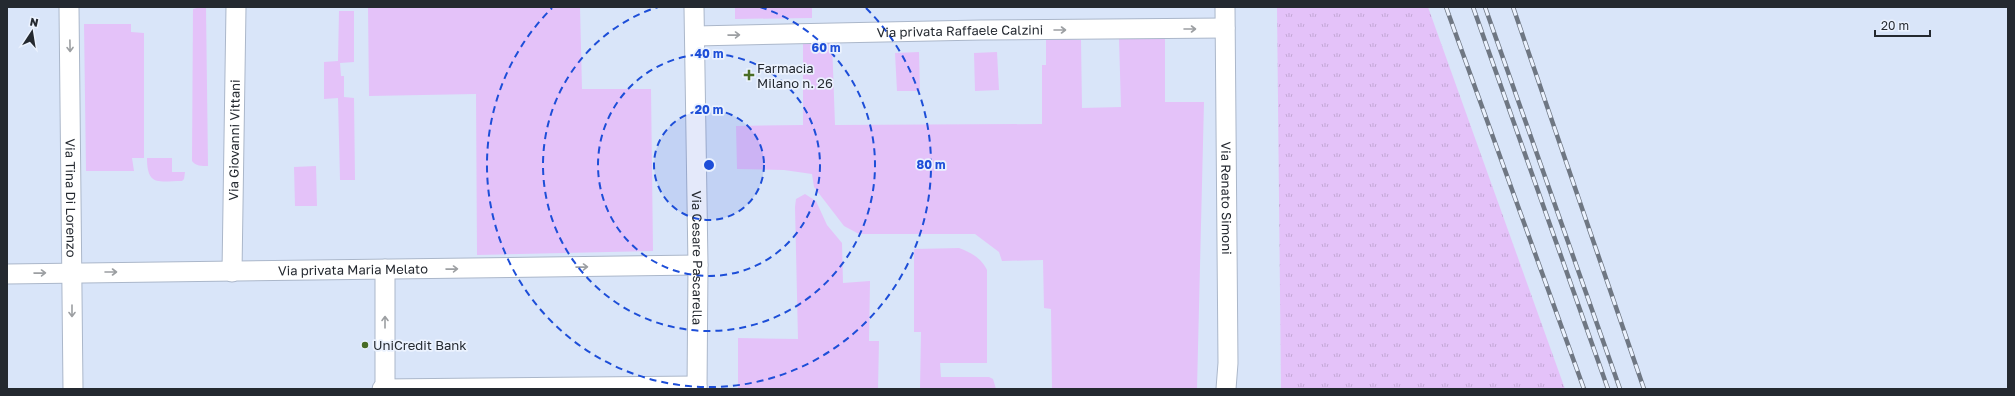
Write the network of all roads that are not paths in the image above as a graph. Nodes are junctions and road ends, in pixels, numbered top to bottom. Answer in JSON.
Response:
{"nodes":[{"id":1,"x":69,"y":7,"type":"edge"},
{"id":2,"x":236,"y":7,"type":"edge"},
{"id":3,"x":694,"y":7,"type":"edge"},
{"id":4,"x":1224,"y":7,"type":"edge"},
{"id":5,"x":1225,"y":28,"type":"junction"},
{"id":6,"x":695,"y":36,"type":"junction"},
{"id":7,"x":698,"y":265,"type":"junction"},
{"id":8,"x":385,"y":269,"type":"junction"},
{"id":9,"x":72,"y":272,"type":"junction"},
{"id":10,"x":232,"y":272,"type":"junction"},
{"id":11,"x":7,"y":274,"type":"edge"},
{"id":12,"x":697,"y":388,"type":"edge"},
{"id":13,"x":72,"y":389,"type":"edge"},
{"id":14,"x":382,"y":389,"type":"edge"},
{"id":15,"x":385,"y":389,"type":"edge"},
{"id":16,"x":1226,"y":389,"type":"edge"}],
"edges":[{"from":1,"to":9,"type":"street","name":"Via Tina Di Lorenzo","one_way":true},
{"from":2,"to":10,"type":"street","name":"Via Giovanni Vittani"},
{"from":3,"to":6,"type":"street","name":"Via Cesare Pascarella"},
{"from":4,"to":5,"type":"street","name":"Via Renato Simoni"},
{"from":6,"to":5,"type":"street","name":"Via privata Raffaele Calzini","one_way":true},
{"from":5,"to":16,"type":"street","name":"Via Renato Simoni"},
{"from":6,"to":7,"type":"street","name":"Via Cesare Pascarella"},
{"from":8,"to":7,"type":"street","name":"Via privata Maria Melato","one_way":true},
{"from":7,"to":12,"type":"street","name":"Via Cesare Pascarella"},
{"from":8,"to":10,"type":"street","name":"Via privata Maria Melato"},
{"from":15,"to":8,"type":"street","one_way":true},
{"from":9,"to":10,"type":"street","name":"Via privata Maria Melato","one_way":true},
{"from":11,"to":9,"type":"street","name":"Via privata Maria Melato","one_way":true},
{"from":9,"to":13,"type":"street","name":"Via Tina Di Lorenzo","one_way":true},
{"from":12,"to":15,"type":"street"},
{"from":14,"to":15,"type":"street"}]}
